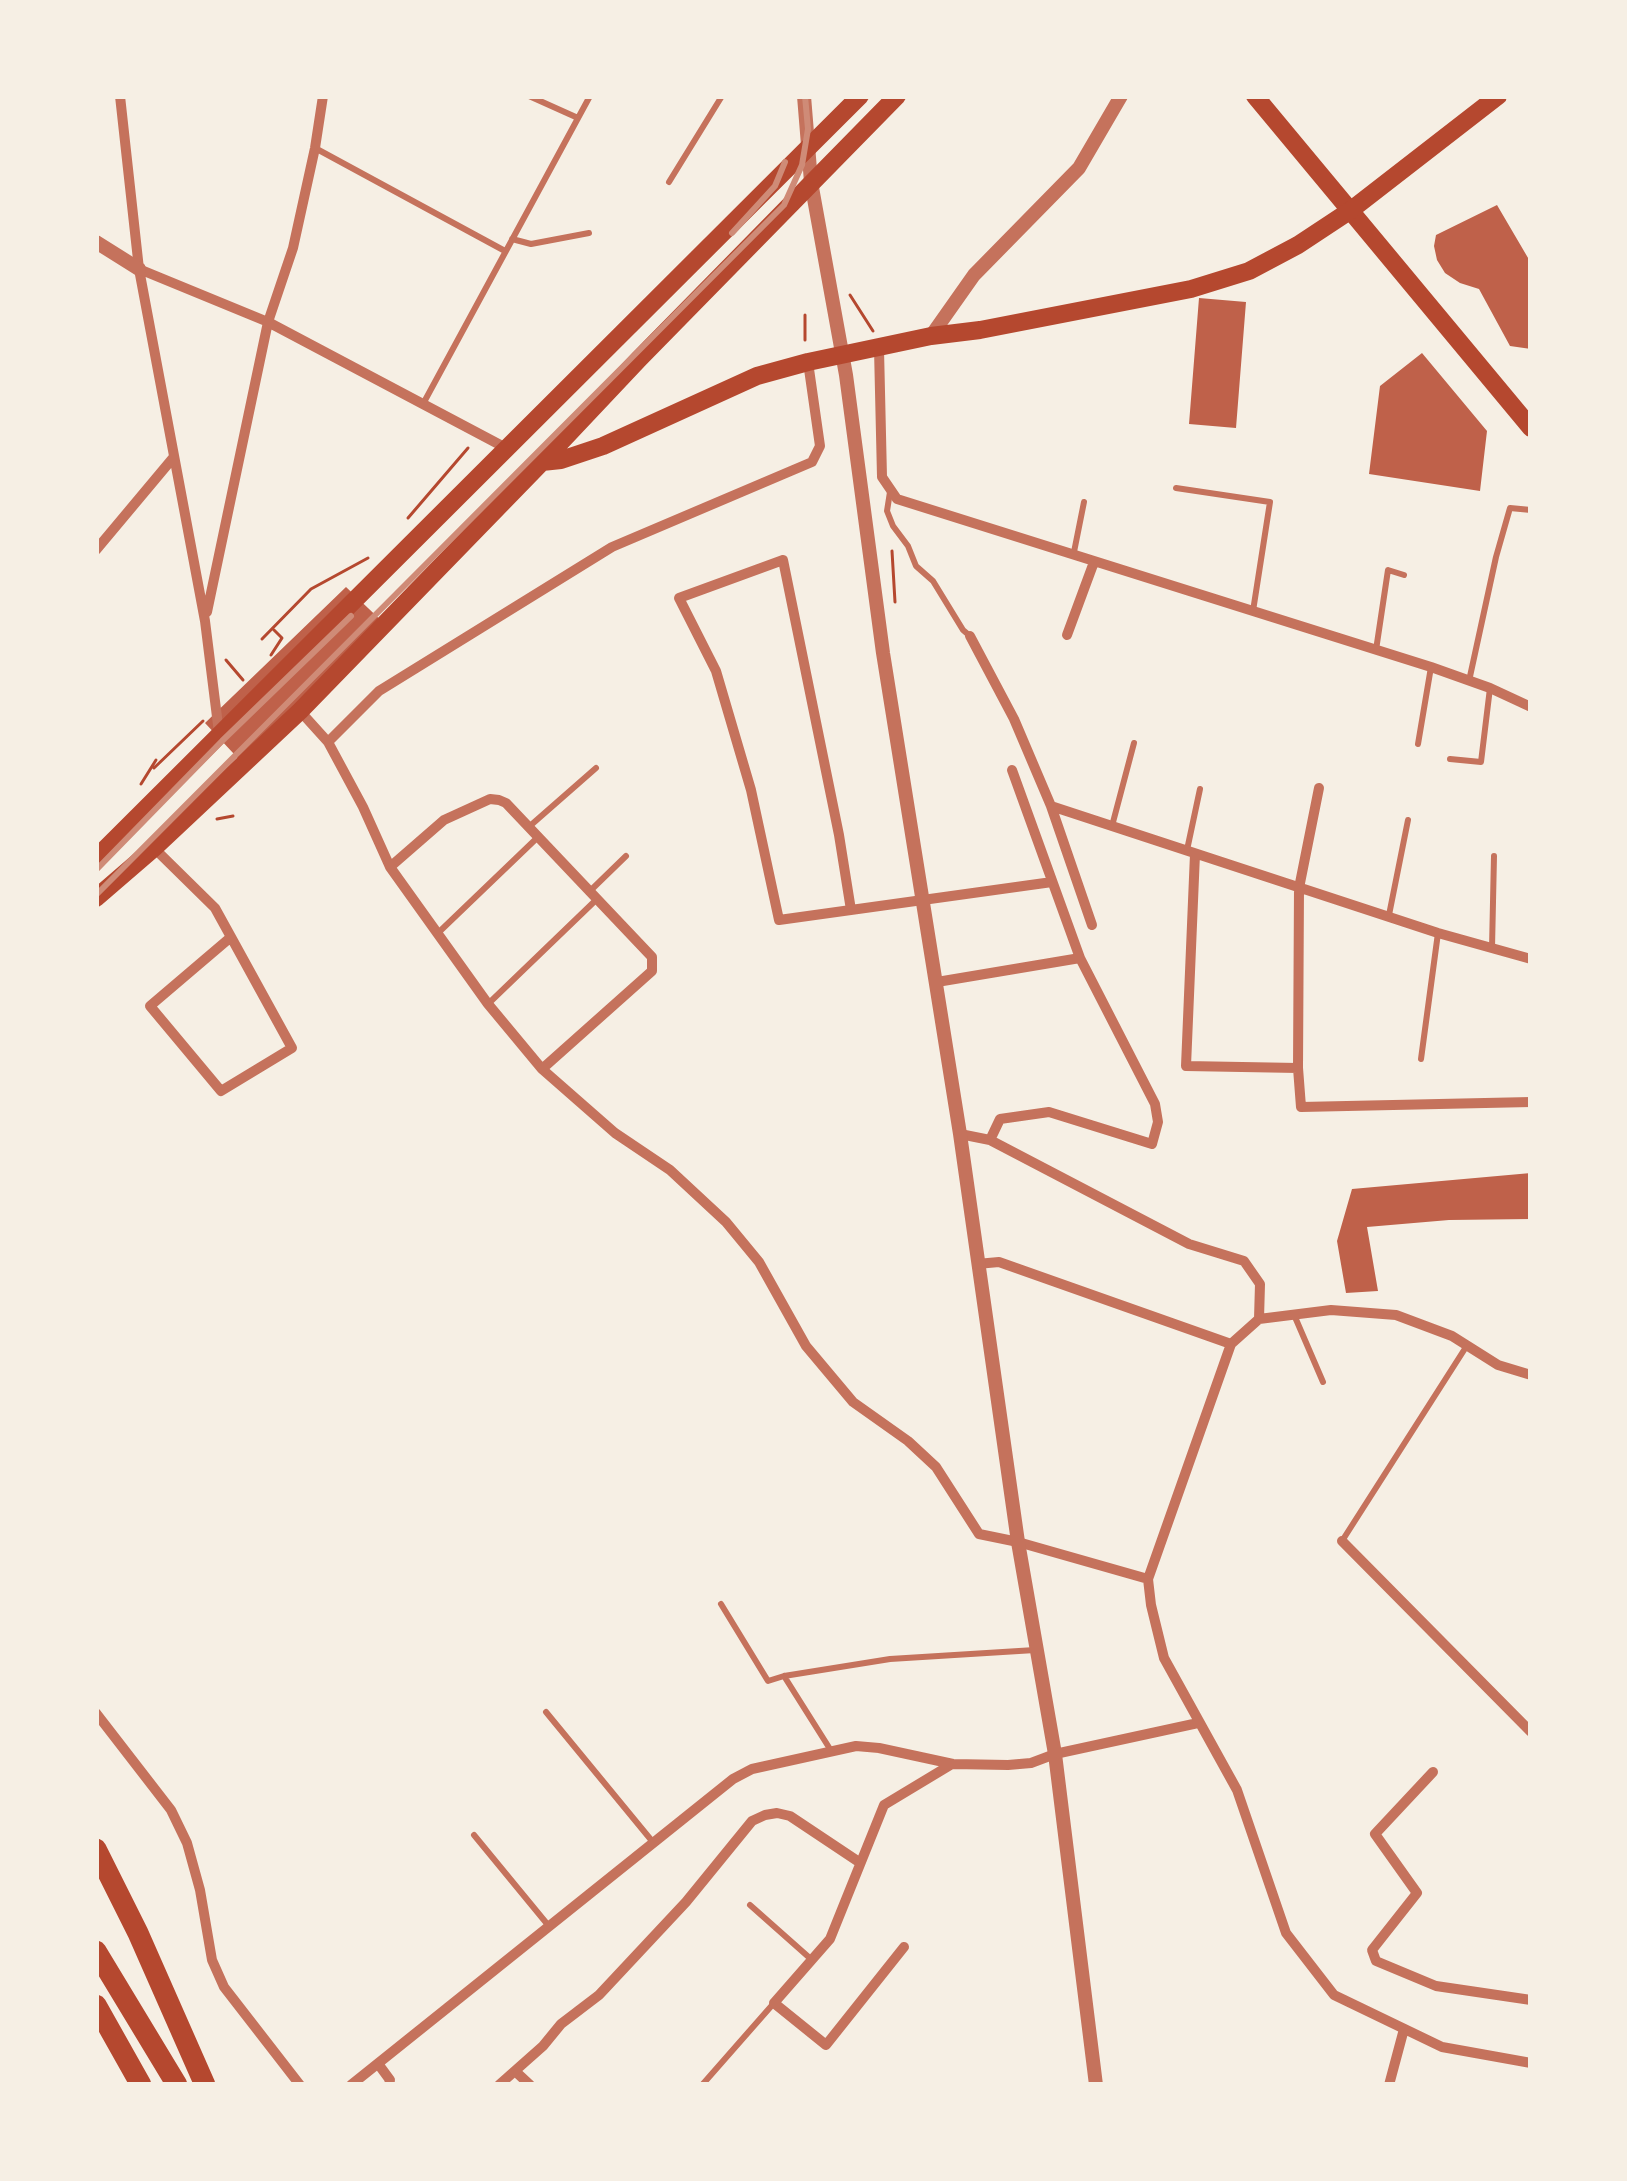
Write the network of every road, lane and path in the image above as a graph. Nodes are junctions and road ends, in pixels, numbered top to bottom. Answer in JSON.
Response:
{"nodes":[{"id":1,"x":120,"y":96,"type":"edge"},
{"id":2,"x":323,"y":96,"type":"edge"},
{"id":3,"x":529,"y":96,"type":"edge"},
{"id":4,"x":590,"y":96,"type":"edge"},
{"id":5,"x":722,"y":96,"type":"edge"},
{"id":6,"x":804,"y":96,"type":"edge"},
{"id":7,"x":860,"y":96,"type":"edge"},
{"id":8,"x":897,"y":96,"type":"edge"},
{"id":9,"x":1120,"y":96,"type":"edge"},
{"id":10,"x":1256,"y":96,"type":"edge"},
{"id":11,"x":1498,"y":96,"type":"edge"},
{"id":12,"x":578,"y":118,"type":"junction"},
{"id":13,"x":315,"y":148,"type":"junction"},
{"id":14,"x":807,"y":150,"type":"junction"},
{"id":15,"x":669,"y":182,"type":"dead end"},
{"id":16,"x":811,"y":182,"type":"junction"},
{"id":17,"x":1352,"y":210,"type":"junction"},
{"id":18,"x":589,"y":233,"type":"dead end"},
{"id":19,"x":512,"y":239,"type":"junction"},
{"id":20,"x":96,"y":242,"type":"edge"},
{"id":21,"x":506,"y":251,"type":"junction"},
{"id":22,"x":139,"y":269,"type":"junction"},
{"id":23,"x":850,"y":295,"type":"dead end"},
{"id":24,"x":805,"y":315,"type":"dead end"},
{"id":25,"x":268,"y":322,"type":"junction"},
{"id":26,"x":931,"y":336,"type":"junction"},
{"id":27,"x":878,"y":343,"type":"junction"},
{"id":28,"x":807,"y":355,"type":"junction"},
{"id":29,"x":423,"y":404,"type":"junction"},
{"id":30,"x":1531,"y":428,"type":"edge"},
{"id":31,"x":480,"y":435,"type":"junction"},
{"id":32,"x":506,"y":448,"type":"junction"},
{"id":33,"x":172,"y":458,"type":"junction"},
{"id":34,"x":542,"y":462,"type":"junction"},
{"id":35,"x":1175,"y":488,"type":"dead end"},
{"id":36,"x":890,"y":489,"type":"junction"},
{"id":37,"x":1084,"y":502,"type":"dead end"},
{"id":38,"x":1531,"y":510,"type":"edge"},
{"id":39,"x":890,"y":520,"type":"junction"},
{"id":40,"x":397,"y":531,"type":"dead end"},
{"id":41,"x":96,"y":550,"type":"edge"},
{"id":42,"x":381,"y":551,"type":"dead end"},
{"id":43,"x":1073,"y":556,"type":"junction"},
{"id":44,"x":1094,"y":562,"type":"junction"},
{"id":45,"x":1404,"y":575,"type":"dead end"},
{"id":46,"x":896,"y":608,"type":"dead end"},
{"id":47,"x":1252,"y":612,"type":"junction"},
{"id":48,"x":205,"y":621,"type":"junction"},
{"id":49,"x":272,"y":628,"type":"junction"},
{"id":50,"x":1067,"y":635,"type":"dead end"},
{"id":51,"x":970,"y":636,"type":"joint"},
{"id":52,"x":262,"y":639,"type":"dead end"},
{"id":53,"x":1376,"y":650,"type":"junction"},
{"id":54,"x":225,"y":658,"type":"dead end"},
{"id":55,"x":268,"y":659,"type":"dead end"},
{"id":56,"x":1431,"y":667,"type":"junction"},
{"id":57,"x":244,"y":681,"type":"dead end"},
{"id":58,"x":1469,"y":681,"type":"junction"},
{"id":59,"x":1490,"y":688,"type":"junction"},
{"id":60,"x":1531,"y":707,"type":"edge"},
{"id":61,"x":212,"y":711,"type":"dead end"},
{"id":62,"x":300,"y":711,"type":"junction"},
{"id":63,"x":219,"y":734,"type":"junction"},
{"id":64,"x":328,"y":742,"type":"junction"},
{"id":65,"x":1134,"y":743,"type":"dead end"},
{"id":66,"x":1418,"y":744,"type":"dead end"},
{"id":67,"x":1450,"y":759,"type":"dead end"},
{"id":68,"x":152,"y":767,"type":"dead end"},
{"id":69,"x":596,"y":769,"type":"dead end"},
{"id":70,"x":1012,"y":770,"type":"dead end"},
{"id":71,"x":1319,"y":788,"type":"dead end"},
{"id":72,"x":1200,"y":789,"type":"dead end"},
{"id":73,"x":1051,"y":806,"type":"junction"},
{"id":74,"x":1408,"y":820,"type":"dead end"},
{"id":75,"x":1112,"y":826,"type":"junction"},
{"id":76,"x":528,"y":827,"type":"junction"},
{"id":77,"x":538,"y":837,"type":"junction"},
{"id":78,"x":154,"y":848,"type":"junction"},
{"id":79,"x":1191,"y":852,"type":"junction"},
{"id":80,"x":626,"y":856,"type":"dead end"},
{"id":81,"x":1494,"y":856,"type":"dead end"},
{"id":82,"x":96,"y":858,"type":"edge"},
{"id":83,"x":390,"y":867,"type":"junction"},
{"id":84,"x":1052,"y":882,"type":"junction"},
{"id":85,"x":1299,"y":888,"type":"junction"},
{"id":86,"x":593,"y":896,"type":"junction"},
{"id":87,"x":96,"y":898,"type":"edge"},
{"id":88,"x":922,"y":900,"type":"junction"},
{"id":89,"x":850,"y":910,"type":"junction"},
{"id":90,"x":1389,"y":915,"type":"junction"},
{"id":91,"x":1092,"y":925,"type":"dead end"},
{"id":92,"x":439,"y":932,"type":"junction"},
{"id":93,"x":1438,"y":933,"type":"junction"},
{"id":94,"x":231,"y":938,"type":"junction"},
{"id":95,"x":1492,"y":948,"type":"junction"},
{"id":96,"x":1080,"y":958,"type":"junction"},
{"id":97,"x":1531,"y":959,"type":"edge"},
{"id":98,"x":937,"y":982,"type":"junction"},
{"id":99,"x":488,"y":1004,"type":"junction"},
{"id":100,"x":1421,"y":1059,"type":"dead end"},
{"id":101,"x":542,"y":1069,"type":"junction"},
{"id":102,"x":1298,"y":1069,"type":"junction"},
{"id":103,"x":1531,"y":1102,"type":"edge"},
{"id":104,"x":960,"y":1134,"type":"junction"},
{"id":105,"x":990,"y":1140,"type":"junction"},
{"id":106,"x":977,"y":1264,"type":"junction"},
{"id":107,"x":1293,"y":1314,"type":"junction"},
{"id":108,"x":1259,"y":1318,"type":"junction"},
{"id":109,"x":1231,"y":1345,"type":"junction"},
{"id":110,"x":1467,"y":1346,"type":"junction"},
{"id":111,"x":1531,"y":1375,"type":"edge"},
{"id":112,"x":1323,"y":1382,"type":"dead end"},
{"id":113,"x":1342,"y":1541,"type":"joint"},
{"id":114,"x":1018,"y":1542,"type":"junction"},
{"id":115,"x":1148,"y":1579,"type":"junction"},
{"id":116,"x":722,"y":1604,"type":"dead end"},
{"id":117,"x":1038,"y":1650,"type":"junction"},
{"id":118,"x":784,"y":1676,"type":"junction"},
{"id":119,"x":546,"y":1712,"type":"dead end"},
{"id":120,"x":96,"y":1713,"type":"edge"},
{"id":121,"x":1198,"y":1723,"type":"junction"},
{"id":122,"x":1531,"y":1732,"type":"edge"},
{"id":123,"x":832,"y":1751,"type":"junction"},
{"id":124,"x":1054,"y":1754,"type":"junction"},
{"id":125,"x":953,"y":1764,"type":"junction"},
{"id":126,"x":1433,"y":1772,"type":"dead end"},
{"id":127,"x":474,"y":1835,"type":"dead end"},
{"id":128,"x":654,"y":1844,"type":"junction"},
{"id":129,"x":96,"y":1849,"type":"edge"},
{"id":130,"x":860,"y":1862,"type":"junction"},
{"id":131,"x":750,"y":1905,"type":"dead end"},
{"id":132,"x":550,"y":1928,"type":"junction"},
{"id":133,"x":904,"y":1947,"type":"dead end"},
{"id":134,"x":96,"y":1952,"type":"edge"},
{"id":135,"x":812,"y":1960,"type":"junction"},
{"id":136,"x":1531,"y":2000,"type":"edge"},
{"id":137,"x":774,"y":2003,"type":"junction"},
{"id":138,"x":96,"y":2005,"type":"edge"},
{"id":139,"x":1404,"y":2029,"type":"junction"},
{"id":140,"x":1531,"y":2062,"type":"edge"},
{"id":141,"x":380,"y":2065,"type":"junction"},
{"id":142,"x":515,"y":2071,"type":"junction"},
{"id":143,"x":141,"y":2085,"type":"edge"},
{"id":144,"x":177,"y":2085,"type":"edge"},
{"id":145,"x":205,"y":2085,"type":"edge"},
{"id":146,"x":300,"y":2085,"type":"edge"},
{"id":147,"x":351,"y":2085,"type":"edge"},
{"id":148,"x":389,"y":2085,"type":"edge"},
{"id":149,"x":499,"y":2085,"type":"edge"},
{"id":150,"x":530,"y":2085,"type":"edge"},
{"id":151,"x":702,"y":2085,"type":"edge"},
{"id":152,"x":1096,"y":2085,"type":"edge"},
{"id":153,"x":1389,"y":2085,"type":"edge"}],
"edges":[{"from":1,"to":22,"type":"street"},
{"from":2,"to":13,"type":"street"},
{"from":3,"to":12,"type":"lane"},
{"from":4,"to":12,"type":"lane"},
{"from":5,"to":15,"type":"lane"},
{"from":6,"to":14,"type":"street"},
{"from":7,"to":14,"type":"main road"},
{"from":8,"to":16,"type":"main road"},
{"from":9,"to":26,"type":"street"},
{"from":10,"to":17,"type":"main road"},
{"from":11,"to":17,"type":"main road"},
{"from":12,"to":19,"type":"lane"},
{"from":13,"to":21,"type":"lane"},
{"from":13,"to":25,"type":"street"},
{"from":14,"to":16,"type":"street"},
{"from":14,"to":32,"type":"main road"},
{"from":16,"to":34,"type":"main road"},
{"from":16,"to":88,"type":"street"},
{"from":17,"to":26,"type":"main road"},
{"from":17,"to":30,"type":"main road"},
{"from":18,"to":19,"type":"lane"},
{"from":19,"to":21,"type":"lane"},
{"from":20,"to":22,"type":"street"},
{"from":21,"to":29,"type":"lane"},
{"from":22,"to":25,"type":"street"},
{"from":22,"to":33,"type":"street"},
{"from":23,"to":27,"type":"path"},
{"from":24,"to":28,"type":"path"},
{"from":25,"to":29,"type":"street"},
{"from":25,"to":48,"type":"street"},
{"from":26,"to":27,"type":"main road"},
{"from":27,"to":28,"type":"main road"},
{"from":27,"to":36,"type":"street"},
{"from":28,"to":34,"type":"main road"},
{"from":28,"to":64,"type":"street"},
{"from":29,"to":31,"type":"street"},
{"from":31,"to":32,"type":"street"},
{"from":31,"to":40,"type":"path"},
{"from":32,"to":63,"type":"main road"},
{"from":33,"to":41,"type":"street"},
{"from":33,"to":48,"type":"street"},
{"from":34,"to":62,"type":"main road"},
{"from":35,"to":47,"type":"lane"},
{"from":36,"to":39,"type":"lane"},
{"from":36,"to":43,"type":"street"},
{"from":37,"to":43,"type":"lane"},
{"from":38,"to":58,"type":"lane"},
{"from":39,"to":46,"type":"path"},
{"from":39,"to":51,"type":"lane"},
{"from":42,"to":49,"type":"path"},
{"from":43,"to":44,"type":"street"},
{"from":44,"to":47,"type":"street"},
{"from":44,"to":50,"type":"street"},
{"from":45,"to":53,"type":"lane"},
{"from":47,"to":53,"type":"street"},
{"from":48,"to":63,"type":"street"},
{"from":49,"to":52,"type":"path"},
{"from":49,"to":55,"type":"path"},
{"from":51,"to":73,"type":"street"},
{"from":53,"to":56,"type":"street"},
{"from":54,"to":57,"type":"path"},
{"from":56,"to":58,"type":"street"},
{"from":56,"to":66,"type":"lane"},
{"from":58,"to":59,"type":"street"},
{"from":59,"to":60,"type":"street"},
{"from":59,"to":67,"type":"lane"},
{"from":61,"to":68,"type":"path"},
{"from":62,"to":64,"type":"street"},
{"from":62,"to":78,"type":"main road"},
{"from":63,"to":82,"type":"main road"},
{"from":64,"to":83,"type":"street"},
{"from":65,"to":75,"type":"lane"},
{"from":69,"to":76,"type":"lane"},
{"from":70,"to":84,"type":"street"},
{"from":71,"to":85,"type":"street"},
{"from":72,"to":79,"type":"lane"},
{"from":73,"to":75,"type":"street"},
{"from":73,"to":91,"type":"street"},
{"from":74,"to":90,"type":"lane"},
{"from":75,"to":79,"type":"street"},
{"from":76,"to":77,"type":"street"},
{"from":76,"to":83,"type":"street"},
{"from":77,"to":86,"type":"street"},
{"from":77,"to":92,"type":"lane"},
{"from":78,"to":87,"type":"main road"},
{"from":78,"to":94,"type":"street"},
{"from":79,"to":85,"type":"street"},
{"from":79,"to":102,"type":"street"},
{"from":80,"to":86,"type":"lane"},
{"from":81,"to":95,"type":"lane"},
{"from":83,"to":92,"type":"street"},
{"from":84,"to":88,"type":"street"},
{"from":84,"to":96,"type":"street"},
{"from":85,"to":90,"type":"street"},
{"from":85,"to":102,"type":"street"},
{"from":86,"to":99,"type":"lane"},
{"from":86,"to":101,"type":"street"},
{"from":88,"to":89,"type":"street"},
{"from":88,"to":98,"type":"street"},
{"from":89,"to":89,"type":"street"},
{"from":90,"to":93,"type":"street"},
{"from":92,"to":99,"type":"street"},
{"from":93,"to":95,"type":"street"},
{"from":93,"to":100,"type":"lane"},
{"from":94,"to":94,"type":"street"},
{"from":95,"to":97,"type":"street"},
{"from":96,"to":98,"type":"street"},
{"from":96,"to":105,"type":"street"},
{"from":98,"to":104,"type":"street"},
{"from":99,"to":101,"type":"street"},
{"from":101,"to":114,"type":"street"},
{"from":102,"to":103,"type":"street"},
{"from":104,"to":105,"type":"street"},
{"from":104,"to":106,"type":"street"},
{"from":105,"to":108,"type":"street"},
{"from":106,"to":109,"type":"street"},
{"from":106,"to":114,"type":"street"},
{"from":107,"to":108,"type":"street"},
{"from":107,"to":110,"type":"street"},
{"from":107,"to":112,"type":"lane"},
{"from":108,"to":109,"type":"street"},
{"from":109,"to":115,"type":"street"},
{"from":110,"to":111,"type":"street"},
{"from":110,"to":113,"type":"lane"},
{"from":113,"to":122,"type":"street"},
{"from":114,"to":115,"type":"street"},
{"from":114,"to":117,"type":"street"},
{"from":115,"to":121,"type":"street"},
{"from":116,"to":118,"type":"lane"},
{"from":117,"to":118,"type":"lane"},
{"from":117,"to":124,"type":"street"},
{"from":118,"to":123,"type":"lane"},
{"from":119,"to":128,"type":"lane"},
{"from":120,"to":146,"type":"street"},
{"from":121,"to":124,"type":"street"},
{"from":121,"to":139,"type":"street"},
{"from":123,"to":125,"type":"street"},
{"from":123,"to":128,"type":"street"},
{"from":124,"to":125,"type":"street"},
{"from":124,"to":152,"type":"street"},
{"from":125,"to":130,"type":"street"},
{"from":126,"to":136,"type":"street"},
{"from":127,"to":132,"type":"lane"},
{"from":128,"to":132,"type":"street"},
{"from":129,"to":145,"type":"highway"},
{"from":130,"to":135,"type":"street"},
{"from":130,"to":142,"type":"street"},
{"from":131,"to":135,"type":"lane"},
{"from":132,"to":141,"type":"street"},
{"from":133,"to":137,"type":"street"},
{"from":134,"to":144,"type":"highway"},
{"from":135,"to":137,"type":"street"},
{"from":137,"to":151,"type":"lane"},
{"from":138,"to":143,"type":"highway"},
{"from":139,"to":140,"type":"street"},
{"from":139,"to":153,"type":"street"},
{"from":141,"to":147,"type":"street"},
{"from":141,"to":148,"type":"street"},
{"from":142,"to":149,"type":"street"},
{"from":142,"to":150,"type":"street"}]}
